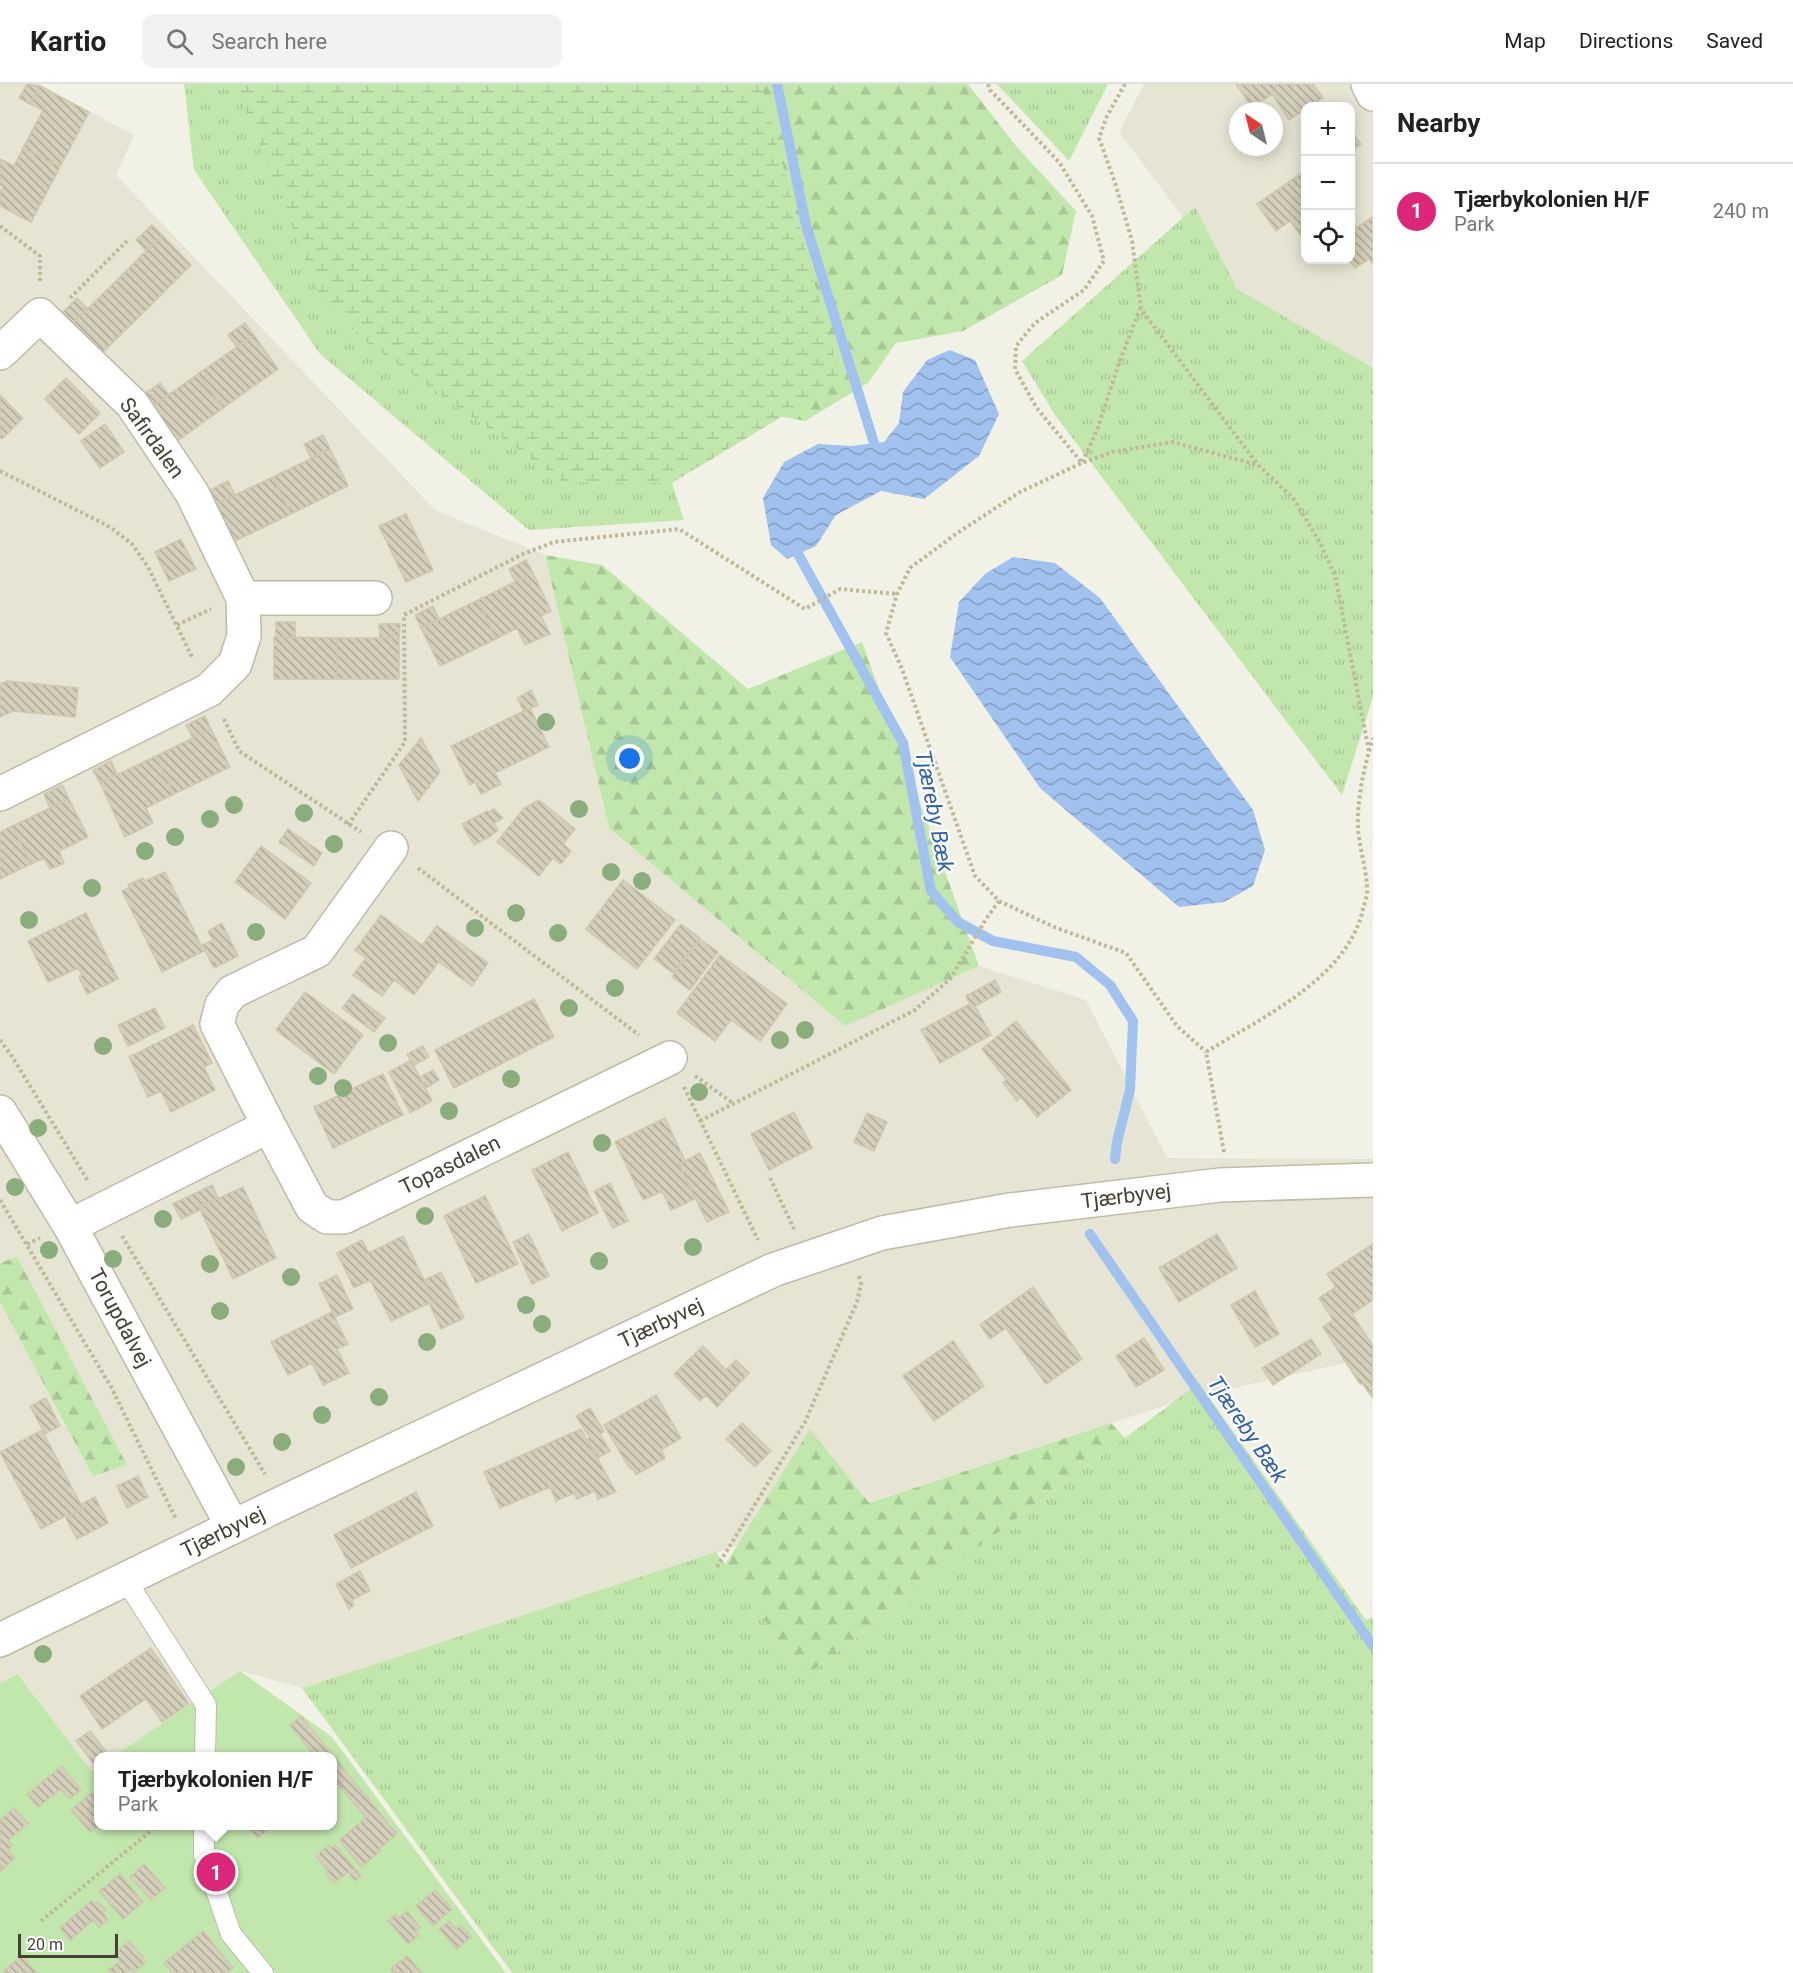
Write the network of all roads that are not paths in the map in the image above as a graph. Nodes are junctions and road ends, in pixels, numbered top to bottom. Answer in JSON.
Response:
{"nodes":[{"id":1,"x":1368,"y":84,"type":"edge"},
{"id":2,"x":1373,"y":94,"type":"edge"},
{"id":3,"x":0,"y":353,"type":"edge"},
{"id":4,"x":243,"y":598,"type":"junction"},
{"id":5,"x":375,"y":598,"type":"dead end"},
{"id":6,"x":0,"y":794,"type":"edge"},
{"id":7,"x":391,"y":848,"type":"dead end"},
{"id":8,"x":670,"y":1058,"type":"road end"},
{"id":9,"x":0,"y":1112,"type":"edge"},
{"id":10,"x":269,"y":1126,"type":"junction"},
{"id":11,"x":1373,"y":1180,"type":"edge"},
{"id":12,"x":70,"y":1226,"type":"junction"},
{"id":13,"x":233,"y":1527,"type":"junction"},
{"id":14,"x":125,"y":1579,"type":"junction"},
{"id":15,"x":0,"y":1640,"type":"edge"},
{"id":16,"x":205,"y":1752,"type":"edge"},
{"id":17,"x":204,"y":1830,"type":"edge"},
{"id":18,"x":263,"y":1973,"type":"edge"}],
"edges":[{"from":1,"to":2,"type":"street"},
{"from":3,"to":4,"type":"street","name":"Safirdalen"},
{"from":4,"to":5,"type":"street"},
{"from":4,"to":6,"type":"street","name":"Safirdalen"},
{"from":7,"to":10,"type":"street","name":"Topasdalen"},
{"from":8,"to":10,"type":"street","name":"Topasdalen"},
{"from":9,"to":12,"type":"street","name":"Torupdalvej"},
{"from":10,"to":12,"type":"street"},
{"from":11,"to":13,"type":"street","name":"Tjærbyvej"},
{"from":12,"to":13,"type":"street","name":"Torupdalvej"},
{"from":13,"to":14,"type":"street","name":"Tjærbyvej"},
{"from":14,"to":15,"type":"street","name":"Tjærbyvej"},
{"from":14,"to":16,"type":"lane"},
{"from":17,"to":18,"type":"lane"}]}
